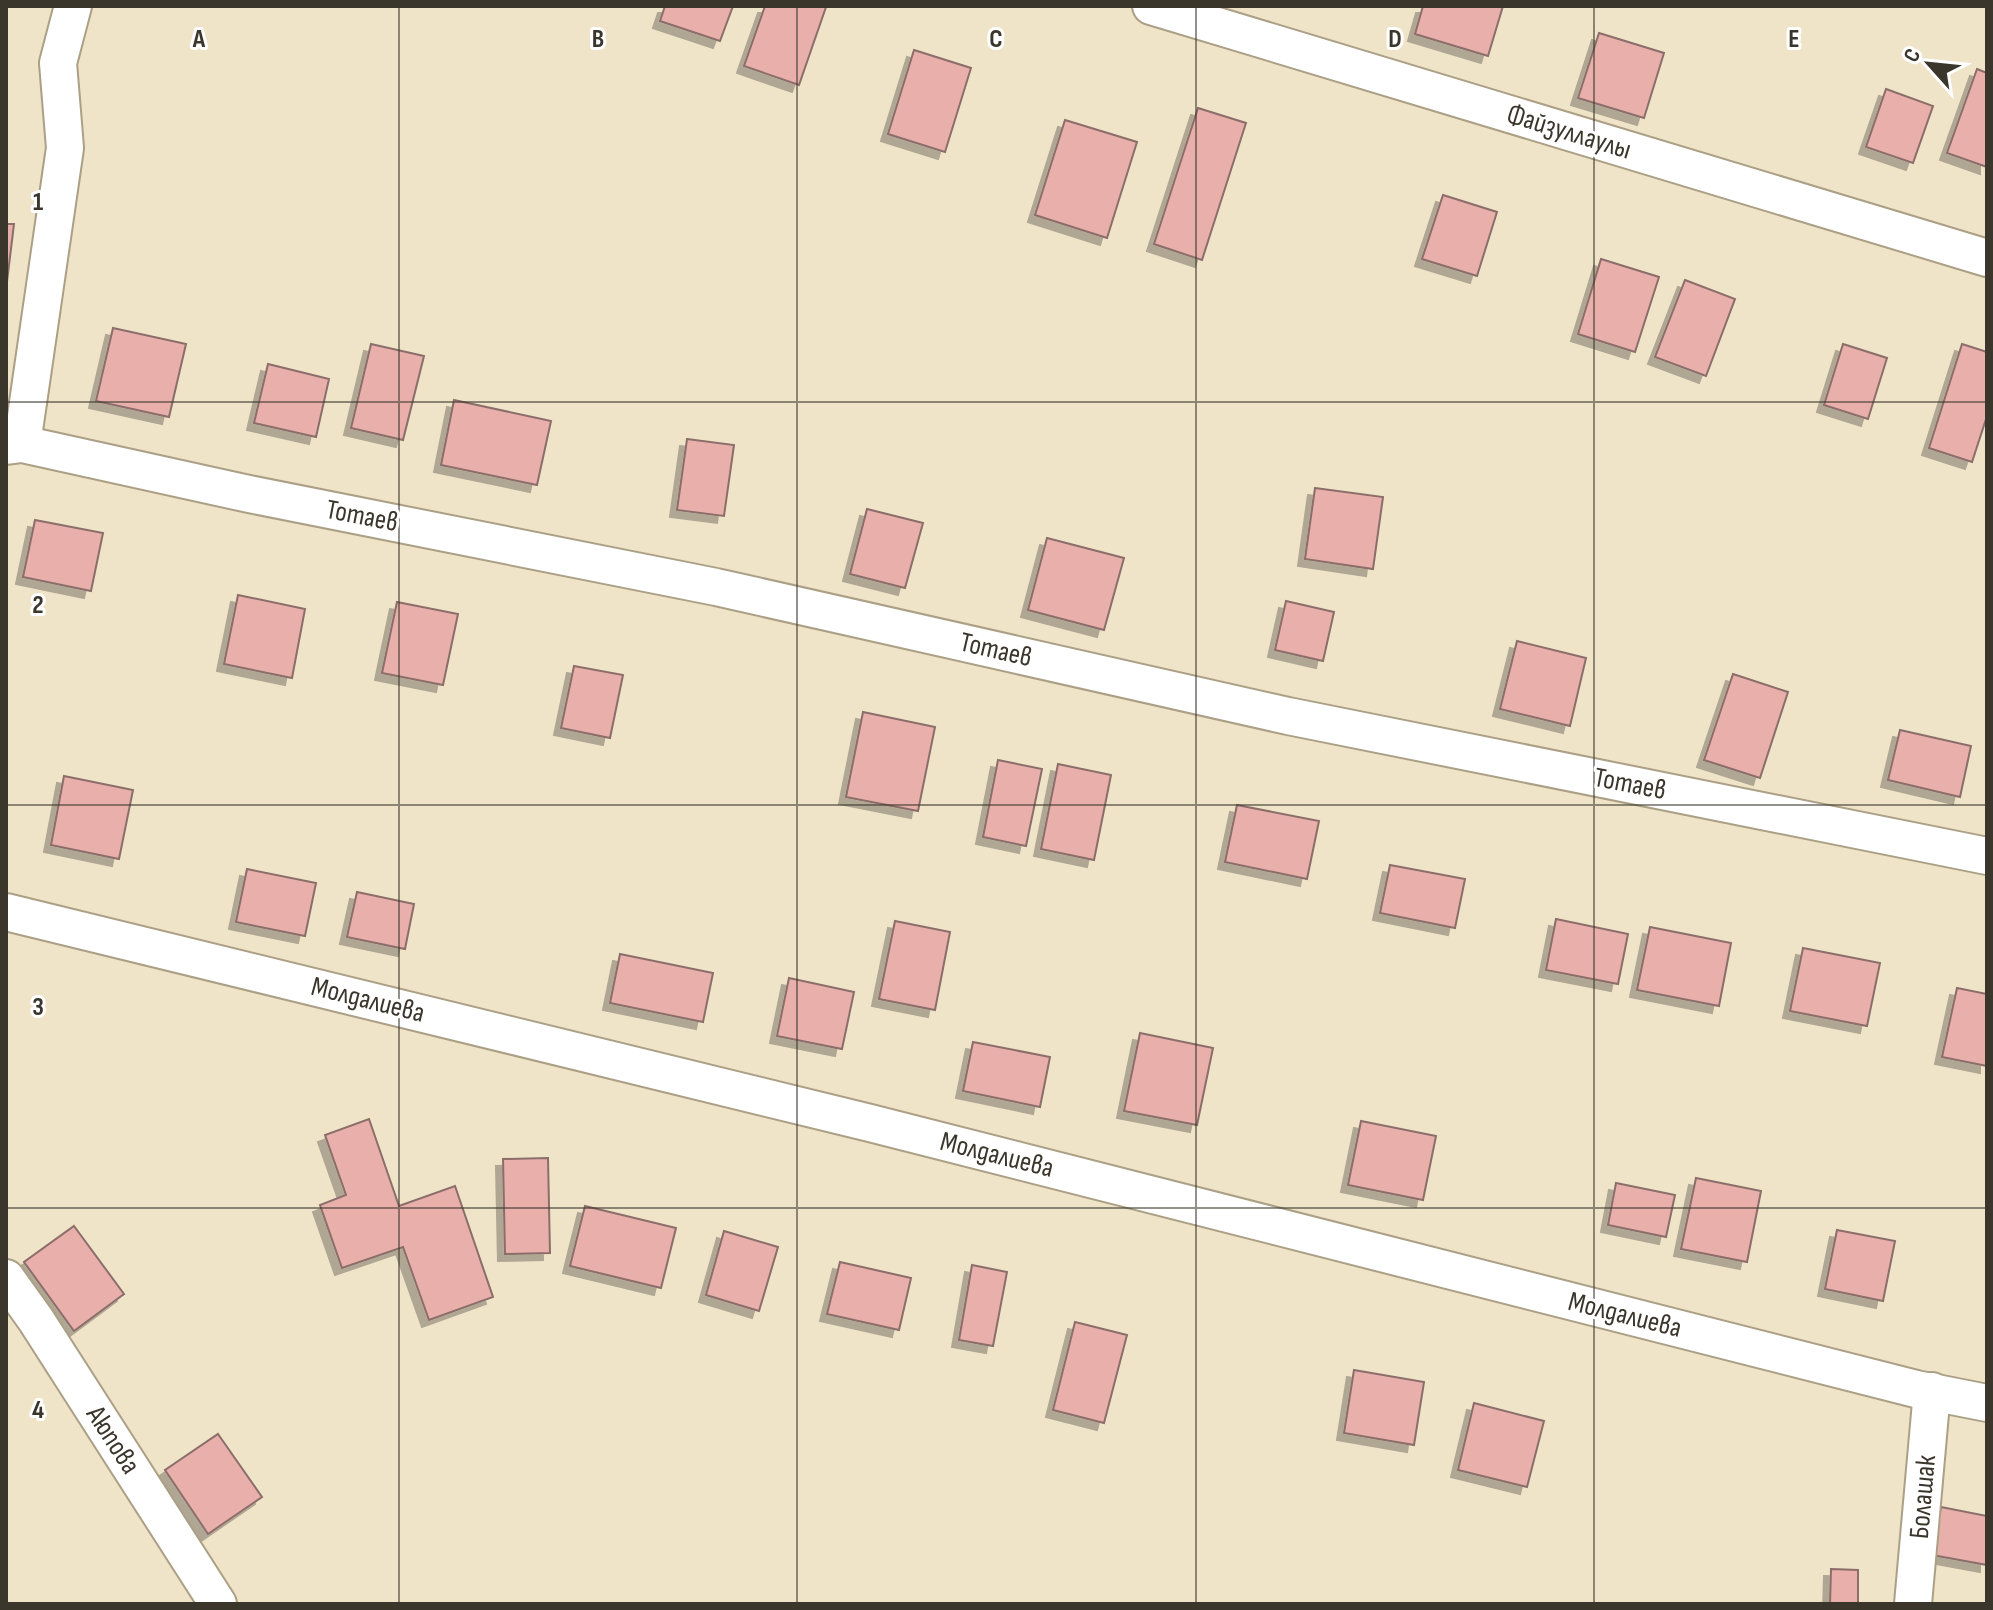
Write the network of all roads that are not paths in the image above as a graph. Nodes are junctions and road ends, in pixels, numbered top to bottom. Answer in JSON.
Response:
{"nodes":[{"id":1,"x":73,"y":6,"type":"edge"},
{"id":2,"x":1151,"y":6,"type":"edge"},
{"id":3,"x":1987,"y":258,"type":"edge"},
{"id":4,"x":14,"y":445,"type":"edge"},
{"id":5,"x":1987,"y":856,"type":"edge"},
{"id":6,"x":6,"y":912,"type":"edge"},
{"id":7,"x":6,"y":1278,"type":"edge"},
{"id":8,"x":1932,"y":1391,"type":"junction"},
{"id":9,"x":1987,"y":1403,"type":"edge"},
{"id":10,"x":218,"y":1604,"type":"edge"},
{"id":11,"x":1913,"y":1604,"type":"edge"}],
"edges":[{"from":1,"to":4,"type":"street"},
{"from":2,"to":3,"type":"street","name":"Файзуллаулы"},
{"from":4,"to":5,"type":"street","name":"Тотаев"},
{"from":6,"to":8,"type":"street","name":"Молдалиева"},
{"from":7,"to":10,"type":"street","name":"Аюпова"},
{"from":8,"to":9,"type":"street","name":"Молдалиева"},
{"from":8,"to":11,"type":"street","name":"Болашак"}]}
